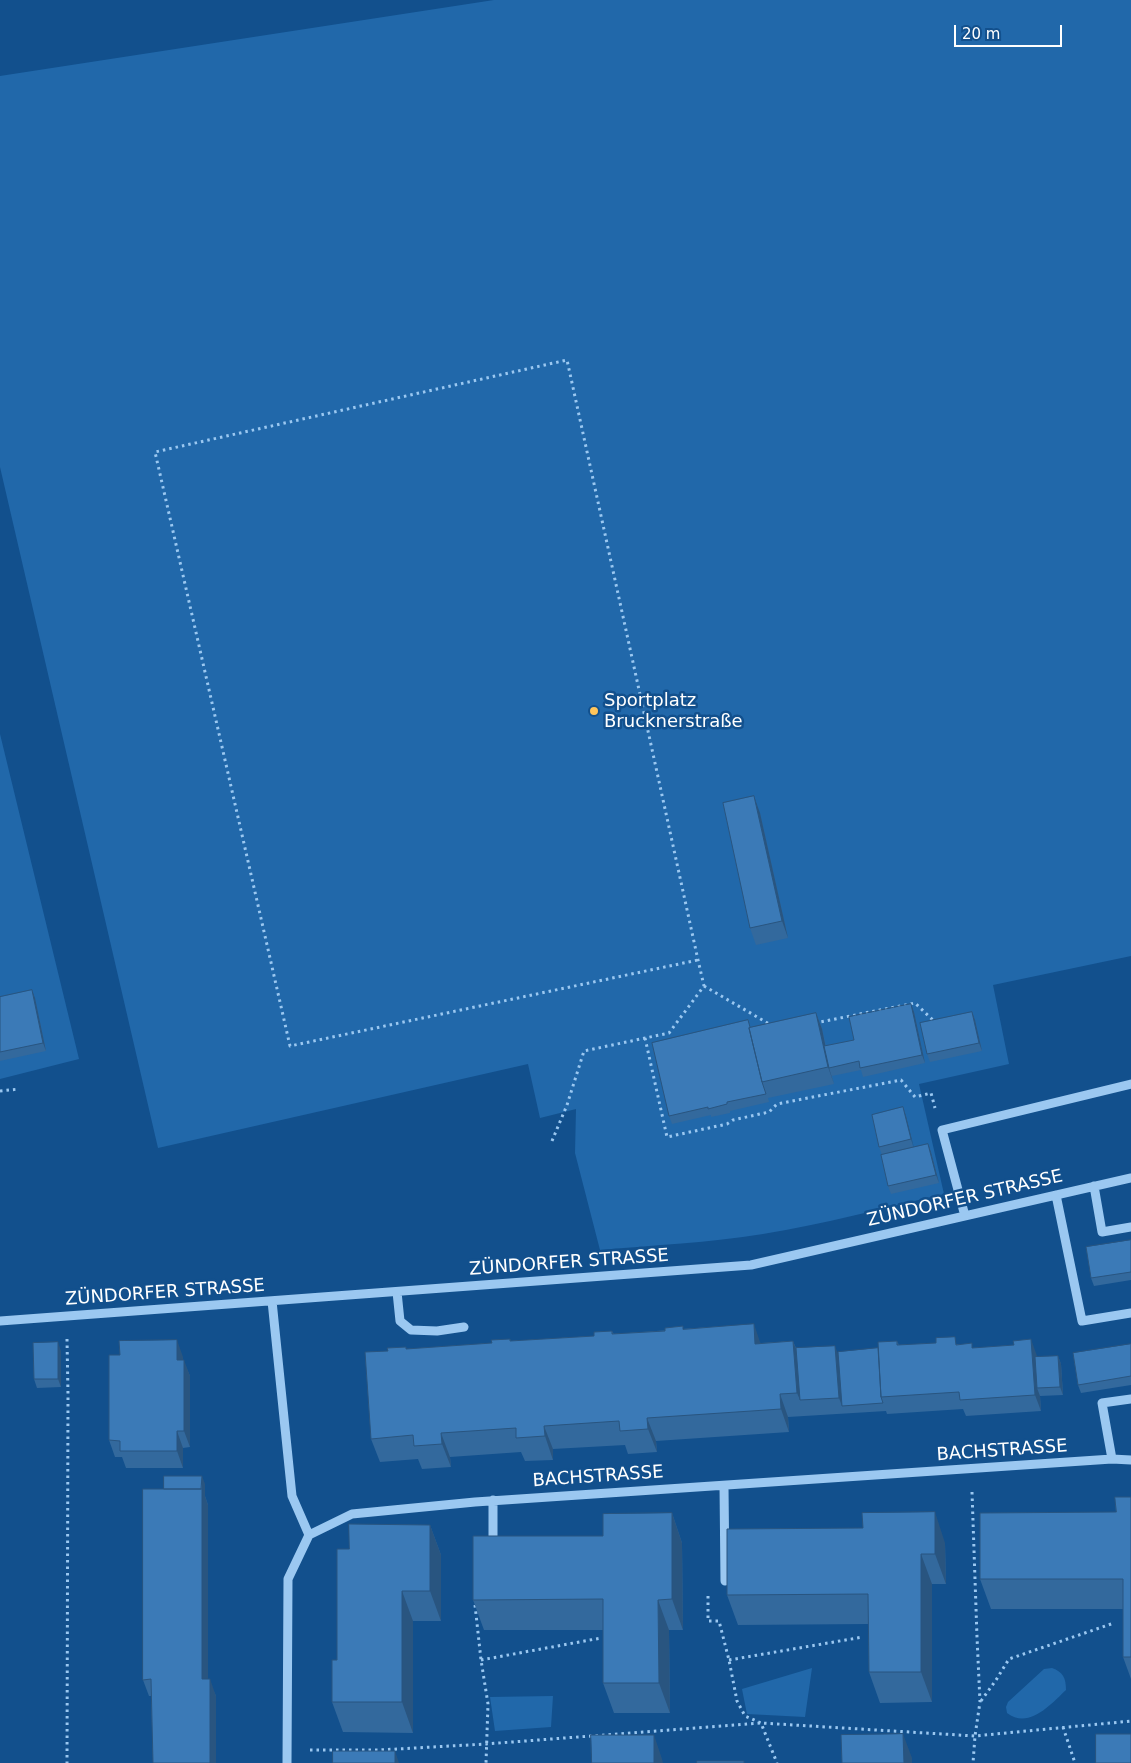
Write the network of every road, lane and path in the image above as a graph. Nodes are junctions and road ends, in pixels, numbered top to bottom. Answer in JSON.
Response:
{"nodes":[{"id":1,"x":698,"y":960,"type":"junction"},
{"id":2,"x":704,"y":986,"type":"junction"},
{"id":3,"x":944,"y":1020,"type":"edge"},
{"id":4,"x":809,"y":1024,"type":"edge"},
{"id":5,"x":772,"y":1025,"type":"edge"},
{"id":6,"x":645,"y":1038,"type":"junction"},
{"id":7,"x":1131,"y":1084,"type":"edge"},
{"id":8,"x":19,"y":1089,"type":"dead end"},
{"id":9,"x":0,"y":1091,"type":"edge"},
{"id":10,"x":942,"y":1130,"type":"junction"},
{"id":11,"x":552,"y":1141,"type":"dead end"},
{"id":12,"x":1131,"y":1178,"type":"edge"},
{"id":13,"x":1094,"y":1186,"type":"junction"},
{"id":14,"x":1056,"y":1195,"type":"junction"},
{"id":15,"x":965,"y":1216,"type":"junction"},
{"id":16,"x":1131,"y":1227,"type":"edge"},
{"id":17,"x":397,"y":1292,"type":"junction"},
{"id":18,"x":272,"y":1301,"type":"junction"},
{"id":19,"x":1131,"y":1313,"type":"edge"},
{"id":20,"x":69,"y":1316,"type":"junction"},
{"id":21,"x":0,"y":1321,"type":"edge"},
{"id":22,"x":464,"y":1328,"type":"dead end"},
{"id":23,"x":1131,"y":1399,"type":"edge"},
{"id":24,"x":1112,"y":1459,"type":"junction"},
{"id":25,"x":1131,"y":1460,"type":"edge"},
{"id":26,"x":972,"y":1469,"type":"junction"},
{"id":27,"x":724,"y":1486,"type":"junction"},
{"id":28,"x":493,"y":1500,"type":"junction"},
{"id":29,"x":309,"y":1535,"type":"junction"},
{"id":30,"x":494,"y":1552,"type":"edge"},
{"id":31,"x":725,"y":1580,"type":"edge"},
{"id":32,"x":476,"y":1603,"type":"edge"},
{"id":33,"x":1114,"y":1623,"type":"dead end"},
{"id":34,"x":863,"y":1637,"type":"dead end"},
{"id":35,"x":602,"y":1638,"type":"edge"},
{"id":36,"x":481,"y":1660,"type":"junction"},
{"id":37,"x":729,"y":1660,"type":"dead end"},
{"id":38,"x":738,"y":1701,"type":"dead end"},
{"id":39,"x":980,"y":1702,"type":"junction"},
{"id":40,"x":1131,"y":1721,"type":"edge"},
{"id":41,"x":761,"y":1724,"type":"junction"},
{"id":42,"x":1063,"y":1727,"type":"junction"},
{"id":43,"x":975,"y":1736,"type":"junction"},
{"id":44,"x":486,"y":1744,"type":"junction"},
{"id":45,"x":287,"y":1750,"type":"junction"},
{"id":46,"x":67,"y":1763,"type":"edge"},
{"id":47,"x":287,"y":1763,"type":"edge"},
{"id":48,"x":486,"y":1763,"type":"edge"},
{"id":49,"x":776,"y":1763,"type":"edge"},
{"id":50,"x":973,"y":1763,"type":"edge"},
{"id":51,"x":1075,"y":1763,"type":"edge"}],
"edges":[{"from":1,"to":1,"type":"path"},
{"from":1,"to":2,"type":"path"},
{"from":2,"to":5,"type":"path"},
{"from":2,"to":6,"type":"path"},
{"from":3,"to":4,"type":"path"},
{"from":6,"to":10,"type":"path"},
{"from":6,"to":11,"type":"path"},
{"from":7,"to":10,"type":"street"},
{"from":8,"to":9,"type":"path"},
{"from":10,"to":15,"type":"street"},
{"from":12,"to":13,"type":"street","name":"ZÜNDORFER STRASSE"},
{"from":13,"to":14,"type":"street","name":"ZÜNDORFER STRASSE"},
{"from":13,"to":16,"type":"street"},
{"from":14,"to":15,"type":"street","name":"ZÜNDORFER STRASSE"},
{"from":14,"to":19,"type":"street"},
{"from":15,"to":17,"type":"street","name":"ZÜNDORFER STRASSE"},
{"from":17,"to":18,"type":"street","name":"ZÜNDORFER STRASSE"},
{"from":17,"to":22,"type":"street"},
{"from":18,"to":20,"type":"street","name":"ZÜNDORFER STRASSE"},
{"from":18,"to":29,"type":"street"},
{"from":20,"to":21,"type":"street","name":"ZÜNDORFER STRASSE"},
{"from":20,"to":46,"type":"path"},
{"from":23,"to":24,"type":"street"},
{"from":24,"to":25,"type":"street","name":"BACHSTRASSE"},
{"from":24,"to":26,"type":"street","name":"BACHSTRASSE"},
{"from":26,"to":27,"type":"street","name":"BACHSTRASSE"},
{"from":26,"to":39,"type":"path"},
{"from":27,"to":28,"type":"street","name":"BACHSTRASSE"},
{"from":27,"to":31,"type":"street"},
{"from":28,"to":29,"type":"street","name":"BACHSTRASSE"},
{"from":28,"to":30,"type":"street"},
{"from":29,"to":45,"type":"street"},
{"from":32,"to":36,"type":"path"},
{"from":33,"to":39,"type":"path"},
{"from":34,"to":37,"type":"path"},
{"from":35,"to":36,"type":"path"},
{"from":36,"to":44,"type":"path"},
{"from":38,"to":41,"type":"path"},
{"from":39,"to":43,"type":"path"},
{"from":40,"to":42,"type":"path"},
{"from":41,"to":43,"type":"path"},
{"from":41,"to":44,"type":"path"},
{"from":41,"to":49,"type":"path"},
{"from":42,"to":43,"type":"path"},
{"from":42,"to":51,"type":"path"},
{"from":43,"to":50,"type":"path"},
{"from":44,"to":45,"type":"path"},
{"from":44,"to":48,"type":"path"},
{"from":45,"to":47,"type":"street"}]}
